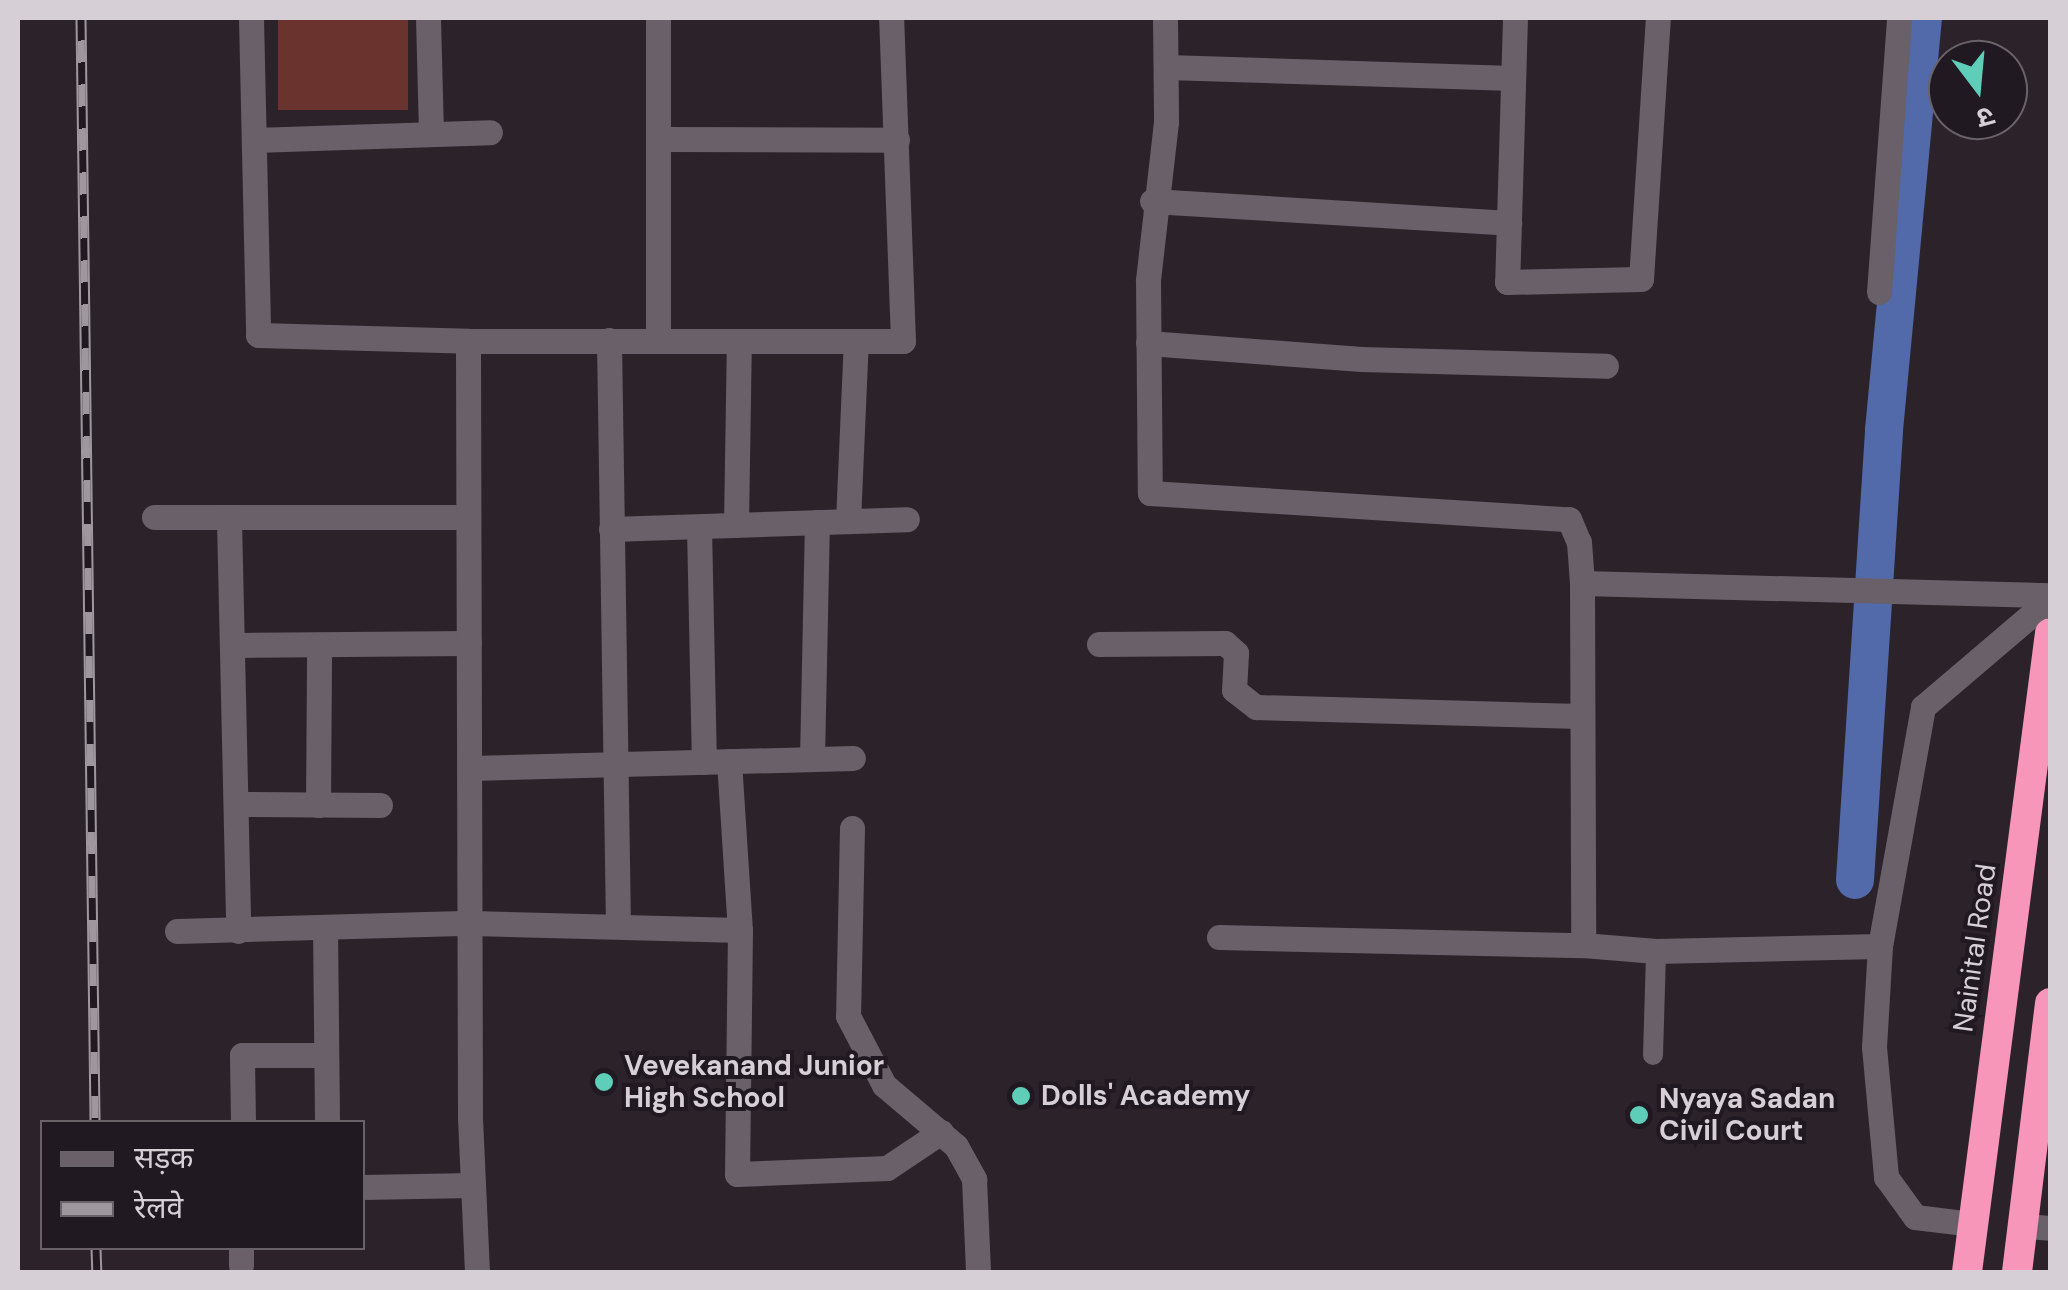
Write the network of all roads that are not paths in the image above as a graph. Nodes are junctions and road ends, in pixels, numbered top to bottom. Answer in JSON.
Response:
{"nodes":[{"id":1,"x":251,"y":18,"type":"edge"},
{"id":2,"x":428,"y":18,"type":"edge"},
{"id":3,"x":658,"y":18,"type":"edge"},
{"id":4,"x":892,"y":18,"type":"edge"},
{"id":5,"x":1165,"y":18,"type":"edge"},
{"id":6,"x":1515,"y":18,"type":"edge"},
{"id":7,"x":1658,"y":18,"type":"edge"},
{"id":8,"x":1899,"y":18,"type":"edge"},
{"id":9,"x":1166,"y":67,"type":"junction"},
{"id":10,"x":1513,"y":78,"type":"junction"},
{"id":11,"x":431,"y":132,"type":"junction"},
{"id":12,"x":490,"y":132,"type":"dead end"},
{"id":13,"x":661,"y":139,"type":"junction"},
{"id":14,"x":254,"y":140,"type":"junction"},
{"id":15,"x":897,"y":140,"type":"junction"},
{"id":16,"x":1152,"y":202,"type":"junction"},
{"id":17,"x":1509,"y":223,"type":"junction"},
{"id":18,"x":1879,"y":292,"type":"dead end"},
{"id":19,"x":609,"y":340,"type":"junction"},
{"id":20,"x":658,"y":340,"type":"junction"},
{"id":21,"x":468,"y":341,"type":"junction"},
{"id":22,"x":738,"y":341,"type":"junction"},
{"id":23,"x":856,"y":341,"type":"junction"},
{"id":24,"x":1148,"y":343,"type":"junction"},
{"id":25,"x":1606,"y":366,"type":"dead end"},
{"id":26,"x":154,"y":517,"type":"dead end"},
{"id":27,"x":467,"y":517,"type":"junction"},
{"id":28,"x":230,"y":520,"type":"junction"},
{"id":29,"x":907,"y":520,"type":"dead end"},
{"id":30,"x":848,"y":521,"type":"junction"},
{"id":31,"x":817,"y":522,"type":"junction"},
{"id":32,"x":736,"y":525,"type":"junction"},
{"id":33,"x":699,"y":526,"type":"junction"},
{"id":34,"x":612,"y":529,"type":"junction"},
{"id":35,"x":1582,"y":583,"type":"junction"},
{"id":36,"x":2050,"y":597,"type":"edge"},
{"id":37,"x":2050,"y":633,"type":"edge"},
{"id":38,"x":469,"y":643,"type":"junction"},
{"id":39,"x":319,"y":644,"type":"junction"},
{"id":40,"x":1099,"y":644,"type":"dead end"},
{"id":41,"x":236,"y":645,"type":"junction"},
{"id":42,"x":2047,"y":698,"type":"edge"},
{"id":43,"x":1582,"y":716,"type":"junction"},
{"id":44,"x":854,"y":758,"type":"dead end"},
{"id":45,"x":812,"y":759,"type":"junction"},
{"id":46,"x":716,"y":761,"type":"junction"},
{"id":47,"x":611,"y":764,"type":"junction"},
{"id":48,"x":471,"y":768,"type":"junction"},
{"id":49,"x":238,"y":804,"type":"junction"},
{"id":50,"x":318,"y":805,"type":"junction"},
{"id":51,"x":380,"y":805,"type":"dead end"},
{"id":52,"x":852,"y":828,"type":"dead end"},
{"id":53,"x":471,"y":923,"type":"junction"},
{"id":54,"x":618,"y":926,"type":"junction"},
{"id":55,"x":325,"y":928,"type":"junction"},
{"id":56,"x":740,"y":930,"type":"junction"},
{"id":57,"x":177,"y":931,"type":"dead end"},
{"id":58,"x":238,"y":931,"type":"junction"},
{"id":59,"x":1219,"y":937,"type":"dead end"},
{"id":60,"x":1583,"y":945,"type":"junction"},
{"id":61,"x":1880,"y":946,"type":"junction"},
{"id":62,"x":1656,"y":951,"type":"junction"},
{"id":63,"x":2050,"y":1003,"type":"edge"},
{"id":64,"x":2047,"y":1053,"type":"edge"},
{"id":65,"x":326,"y":1055,"type":"junction"},
{"id":66,"x":1653,"y":1055,"type":"dead end"},
{"id":67,"x":243,"y":1120,"type":"edge"},
{"id":68,"x":327,"y":1120,"type":"edge"},
{"id":69,"x":941,"y":1132,"type":"junction"},
{"id":70,"x":473,"y":1185,"type":"junction"},
{"id":71,"x":365,"y":1187,"type":"edge"},
{"id":72,"x":1972,"y":1224,"type":"junction"},
{"id":73,"x":2037,"y":1227,"type":"edge"},
{"id":74,"x":477,"y":1272,"type":"edge"},
{"id":75,"x":978,"y":1272,"type":"edge"},
{"id":76,"x":1967,"y":1272,"type":"edge"},
{"id":77,"x":2017,"y":1272,"type":"edge"}],
"edges":[{"from":1,"to":14,"type":"street"},
{"from":2,"to":11,"type":"street"},
{"from":3,"to":13,"type":"street"},
{"from":4,"to":15,"type":"street"},
{"from":5,"to":9,"type":"street"},
{"from":6,"to":10,"type":"street"},
{"from":7,"to":17,"type":"street"},
{"from":8,"to":18,"type":"street"},
{"from":9,"to":10,"type":"street"},
{"from":9,"to":16,"type":"street"},
{"from":10,"to":17,"type":"street"},
{"from":11,"to":12,"type":"street"},
{"from":11,"to":14,"type":"street"},
{"from":13,"to":15,"type":"street"},
{"from":13,"to":20,"type":"street"},
{"from":14,"to":21,"type":"street"},
{"from":15,"to":23,"type":"street"},
{"from":16,"to":17,"type":"street"},
{"from":16,"to":24,"type":"street"},
{"from":19,"to":20,"type":"street"},
{"from":19,"to":21,"type":"street"},
{"from":19,"to":34,"type":"street"},
{"from":20,"to":22,"type":"street"},
{"from":21,"to":27,"type":"street"},
{"from":22,"to":23,"type":"street"},
{"from":22,"to":32,"type":"street"},
{"from":23,"to":30,"type":"street"},
{"from":24,"to":25,"type":"street"},
{"from":24,"to":35,"type":"street"},
{"from":26,"to":28,"type":"street"},
{"from":27,"to":28,"type":"street"},
{"from":27,"to":38,"type":"street"},
{"from":28,"to":41,"type":"street"},
{"from":29,"to":30,"type":"street"},
{"from":30,"to":31,"type":"street"},
{"from":31,"to":32,"type":"street"},
{"from":31,"to":45,"type":"street"},
{"from":32,"to":33,"type":"street"},
{"from":33,"to":34,"type":"street"},
{"from":33,"to":46,"type":"street"},
{"from":34,"to":47,"type":"street"},
{"from":35,"to":36,"type":"street"},
{"from":35,"to":43,"type":"street"},
{"from":36,"to":61,"type":"street"},
{"from":37,"to":42,"type":"highway","name":"Nainital Road"},
{"from":38,"to":39,"type":"street"},
{"from":38,"to":48,"type":"street"},
{"from":39,"to":41,"type":"street"},
{"from":39,"to":50,"type":"street"},
{"from":40,"to":43,"type":"street"},
{"from":41,"to":49,"type":"street"},
{"from":42,"to":72,"type":"highway","name":"Nainital Road"},
{"from":43,"to":60,"type":"street"},
{"from":44,"to":45,"type":"street"},
{"from":45,"to":46,"type":"street"},
{"from":46,"to":47,"type":"street"},
{"from":46,"to":56,"type":"street"},
{"from":47,"to":48,"type":"street"},
{"from":47,"to":54,"type":"street"},
{"from":48,"to":53,"type":"street"},
{"from":49,"to":50,"type":"street"},
{"from":49,"to":58,"type":"street"},
{"from":50,"to":51,"type":"street"},
{"from":52,"to":69,"type":"street"},
{"from":53,"to":54,"type":"street"},
{"from":53,"to":55,"type":"street"},
{"from":53,"to":70,"type":"street"},
{"from":54,"to":56,"type":"street"},
{"from":55,"to":58,"type":"street"},
{"from":55,"to":65,"type":"street"},
{"from":56,"to":69,"type":"street"},
{"from":57,"to":58,"type":"street"},
{"from":59,"to":60,"type":"street"},
{"from":60,"to":62,"type":"street"},
{"from":61,"to":62,"type":"street"},
{"from":61,"to":72,"type":"street"},
{"from":62,"to":66,"type":"lane"},
{"from":63,"to":64,"type":"highway"},
{"from":64,"to":73,"type":"highway"},
{"from":65,"to":67,"type":"street"},
{"from":65,"to":68,"type":"street"},
{"from":69,"to":75,"type":"street"},
{"from":70,"to":71,"type":"street"},
{"from":70,"to":74,"type":"street"},
{"from":72,"to":73,"type":"highway"},
{"from":72,"to":76,"type":"highway","name":"Nainital Road"},
{"from":73,"to":77,"type":"highway"}]}
